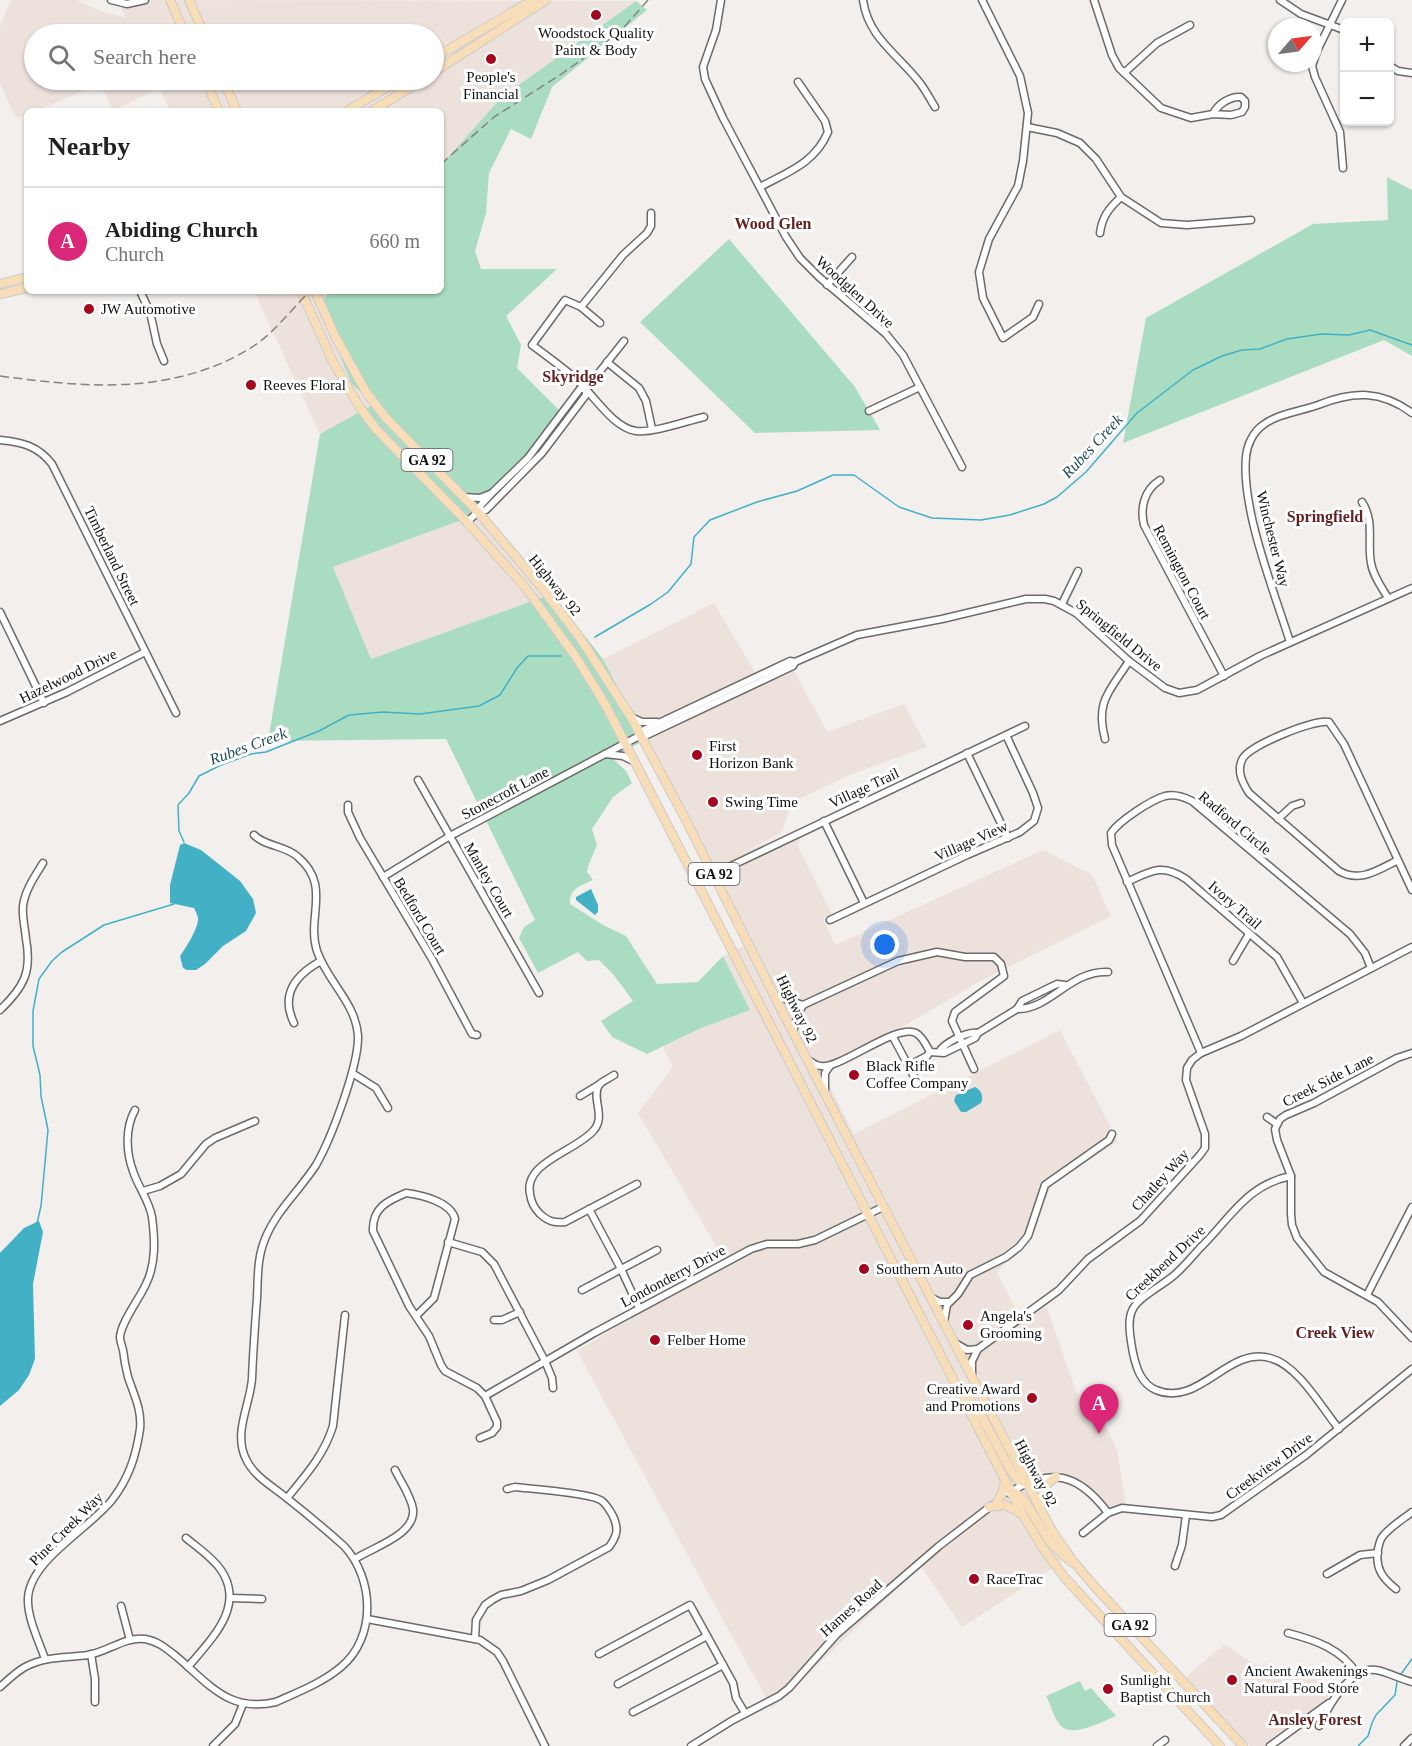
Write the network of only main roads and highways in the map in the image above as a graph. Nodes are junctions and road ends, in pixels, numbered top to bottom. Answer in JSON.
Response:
{"nodes":[{"id":1,"x":170,"y":0,"type":"edge"},
{"id":2,"x":189,"y":0,"type":"edge"},
{"id":3,"x":533,"y":0,"type":"edge"},
{"id":4,"x":546,"y":0,"type":"edge"},
{"id":5,"x":181,"y":24,"type":"edge"},
{"id":6,"x":200,"y":24,"type":"edge"},
{"id":7,"x":444,"y":52,"type":"edge"},
{"id":8,"x":444,"y":66,"type":"edge"},
{"id":9,"x":210,"y":90,"type":"edge"},
{"id":10,"x":228,"y":90,"type":"edge"},
{"id":11,"x":382,"y":90,"type":"edge"},
{"id":12,"x":406,"y":90,"type":"edge"},
{"id":13,"x":218,"y":108,"type":"edge"},
{"id":14,"x":236,"y":108,"type":"edge"},
{"id":15,"x":352,"y":108,"type":"edge"},
{"id":16,"x":377,"y":108,"type":"edge"},
{"id":17,"x":24,"y":278,"type":"edge"},
{"id":18,"x":0,"y":284,"type":"edge"},
{"id":19,"x":24,"y":289,"type":"edge"},
{"id":20,"x":0,"y":294,"type":"edge"},
{"id":21,"x":302,"y":294,"type":"edge"},
{"id":22,"x":316,"y":294,"type":"edge"},
{"id":23,"x":335,"y":336,"type":"junction"},
{"id":24,"x":324,"y":342,"type":"junction"},
{"id":25,"x":953,"y":1378,"type":"junction"},
{"id":26,"x":1056,"y":1477,"type":"road end"},
{"id":27,"x":1005,"y":1480,"type":"junction"},
{"id":28,"x":1026,"y":1483,"type":"junction"},
{"id":29,"x":1011,"y":1491,"type":"junction"},
{"id":30,"x":997,"y":1501,"type":"road end"},
{"id":31,"x":989,"y":1507,"type":"road end"},
{"id":32,"x":1023,"y":1515,"type":"junction"},
{"id":33,"x":1043,"y":1516,"type":"junction"},
{"id":34,"x":1077,"y":1566,"type":"junction"},
{"id":35,"x":1220,"y":1746,"type":"edge"},
{"id":36,"x":1243,"y":1746,"type":"edge"}],
"edges":[{"from":1,"to":5,"type":"main road"},
{"from":2,"to":6,"type":"main road"},
{"from":3,"to":7,"type":"main road"},
{"from":4,"to":8,"type":"main road"},
{"from":9,"to":13,"type":"main road"},
{"from":10,"to":14,"type":"main road"},
{"from":11,"to":15,"type":"main road"},
{"from":12,"to":16,"type":"main road"},
{"from":17,"to":18,"type":"main road"},
{"from":19,"to":20,"type":"main road"},
{"from":21,"to":24,"type":"main road","name":"Highway 92","number":"GA 92"},
{"from":22,"to":23,"type":"main road","name":"Highway 92","number":"GA 92"},
{"from":23,"to":24,"type":"main road"},
{"from":23,"to":28,"type":"main road","name":"Highway 92","number":"GA 92"},
{"from":24,"to":25,"type":"main road","name":"Highway 92","number":"GA 92"},
{"from":25,"to":27,"type":"main road","name":"Highway 92","number":"GA 92"},
{"from":25,"to":28,"type":"main road"},
{"from":26,"to":33,"type":"main road"},
{"from":27,"to":29,"type":"main road","name":"Highway 92","number":"GA 92"},
{"from":27,"to":30,"type":"main road"},
{"from":28,"to":33,"type":"main road","name":"Highway 92","number":"GA 92"},
{"from":29,"to":32,"type":"main road","name":"Highway 92","number":"GA 92"},
{"from":29,"to":34,"type":"main road"},
{"from":31,"to":32,"type":"main road"},
{"from":32,"to":35,"type":"main road","name":"Highway 92","number":"GA 92"},
{"from":33,"to":34,"type":"main road","name":"Highway 92","number":"GA 92"},
{"from":34,"to":36,"type":"main road","name":"Highway 92","number":"GA 92"}]}
